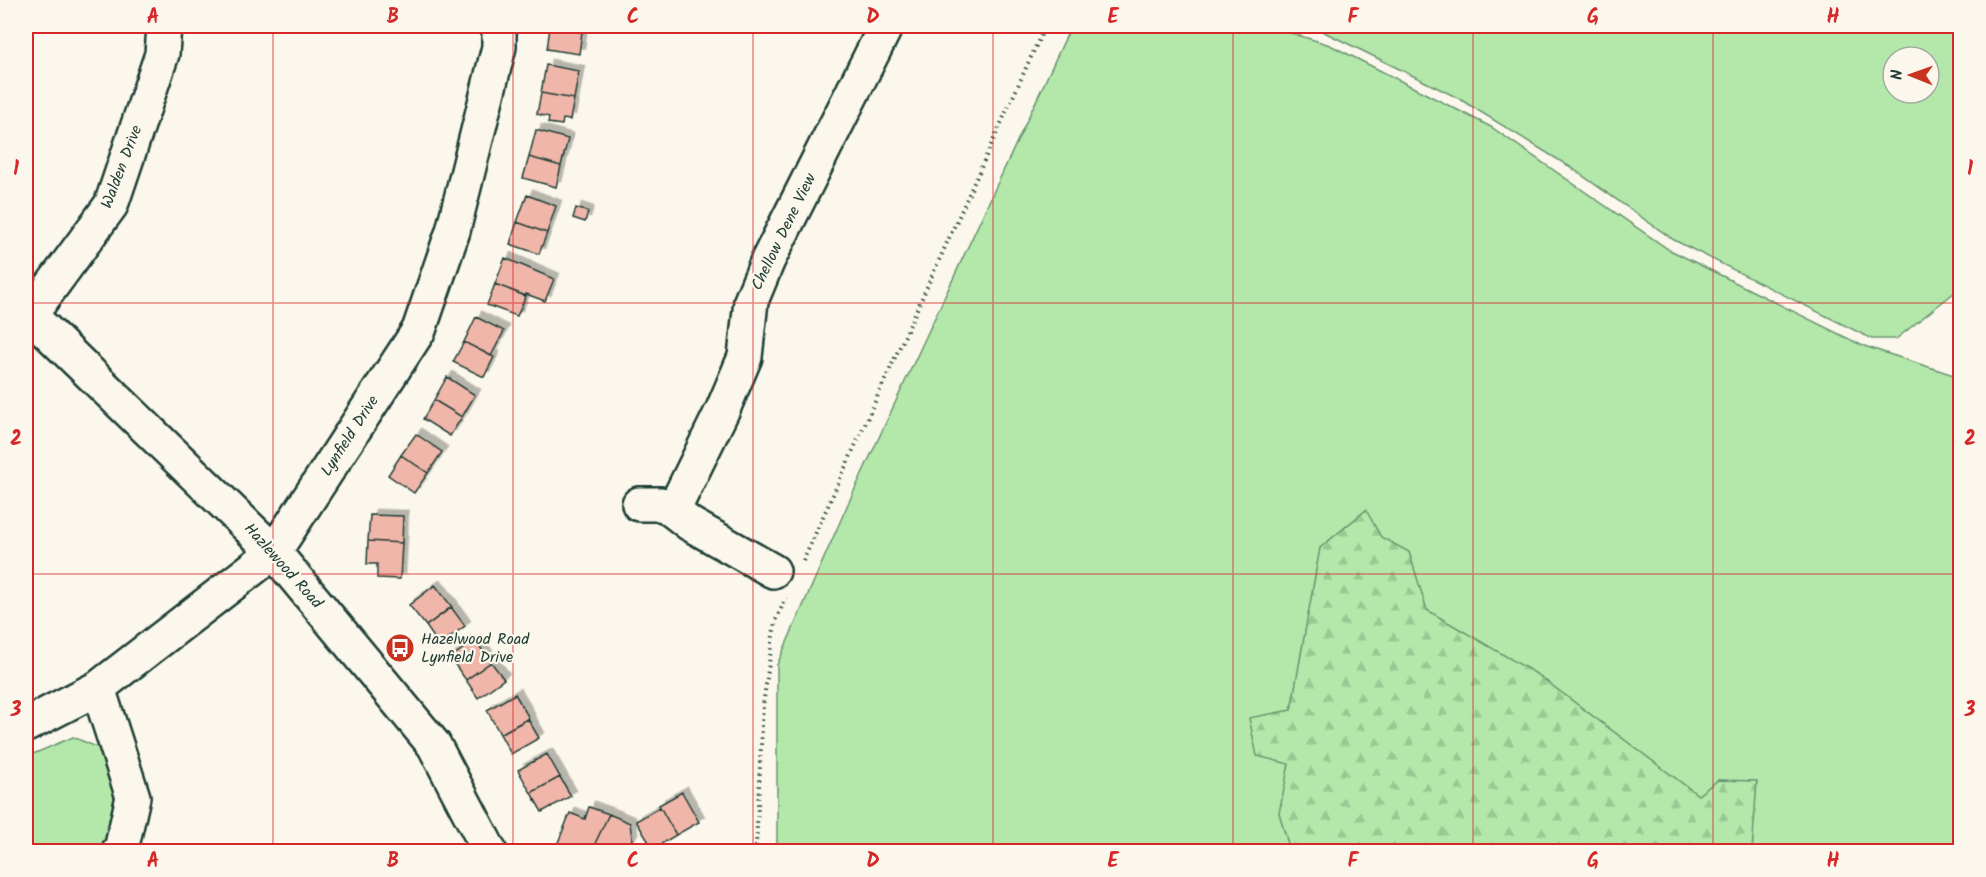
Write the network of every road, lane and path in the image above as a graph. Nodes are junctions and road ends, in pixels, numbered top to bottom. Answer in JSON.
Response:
{"nodes":[{"id":1,"x":164,"y":26,"type":"edge"},
{"id":2,"x":500,"y":26,"type":"edge"},
{"id":3,"x":886,"y":26,"type":"edge"},
{"id":4,"x":1044,"y":26,"type":"edge"},
{"id":5,"x":28,"y":319,"type":"edge"},
{"id":6,"x":639,"y":504,"type":"dead end"},
{"id":7,"x":673,"y":511,"type":"junction"},
{"id":8,"x":274,"y":552,"type":"junction"},
{"id":9,"x":788,"y":577,"type":"junction"},
{"id":10,"x":98,"y":688,"type":"junction"},
{"id":11,"x":26,"y":725,"type":"edge"},
{"id":12,"x":118,"y":852,"type":"edge"},
{"id":13,"x":490,"y":852,"type":"edge"},
{"id":14,"x":753,"y":852,"type":"edge"}],
"edges":[{"from":1,"to":5,"type":"street","name":"Walden Drive"},
{"from":2,"to":8,"type":"street","name":"Lynfield Drive"},
{"from":3,"to":7,"type":"street","name":"Chellow Dene View"},
{"from":4,"to":9,"type":"path"},
{"from":5,"to":8,"type":"street","name":"Hazlewood Road"},
{"from":6,"to":7,"type":"street"},
{"from":7,"to":9,"type":"street"},
{"from":8,"to":10,"type":"street","name":"Lynfield Drive"},
{"from":8,"to":13,"type":"street","name":"Hazlewood Road"},
{"from":9,"to":14,"type":"path"},
{"from":10,"to":11,"type":"street","name":"Lynfield Drive"},
{"from":10,"to":12,"type":"street"}]}
